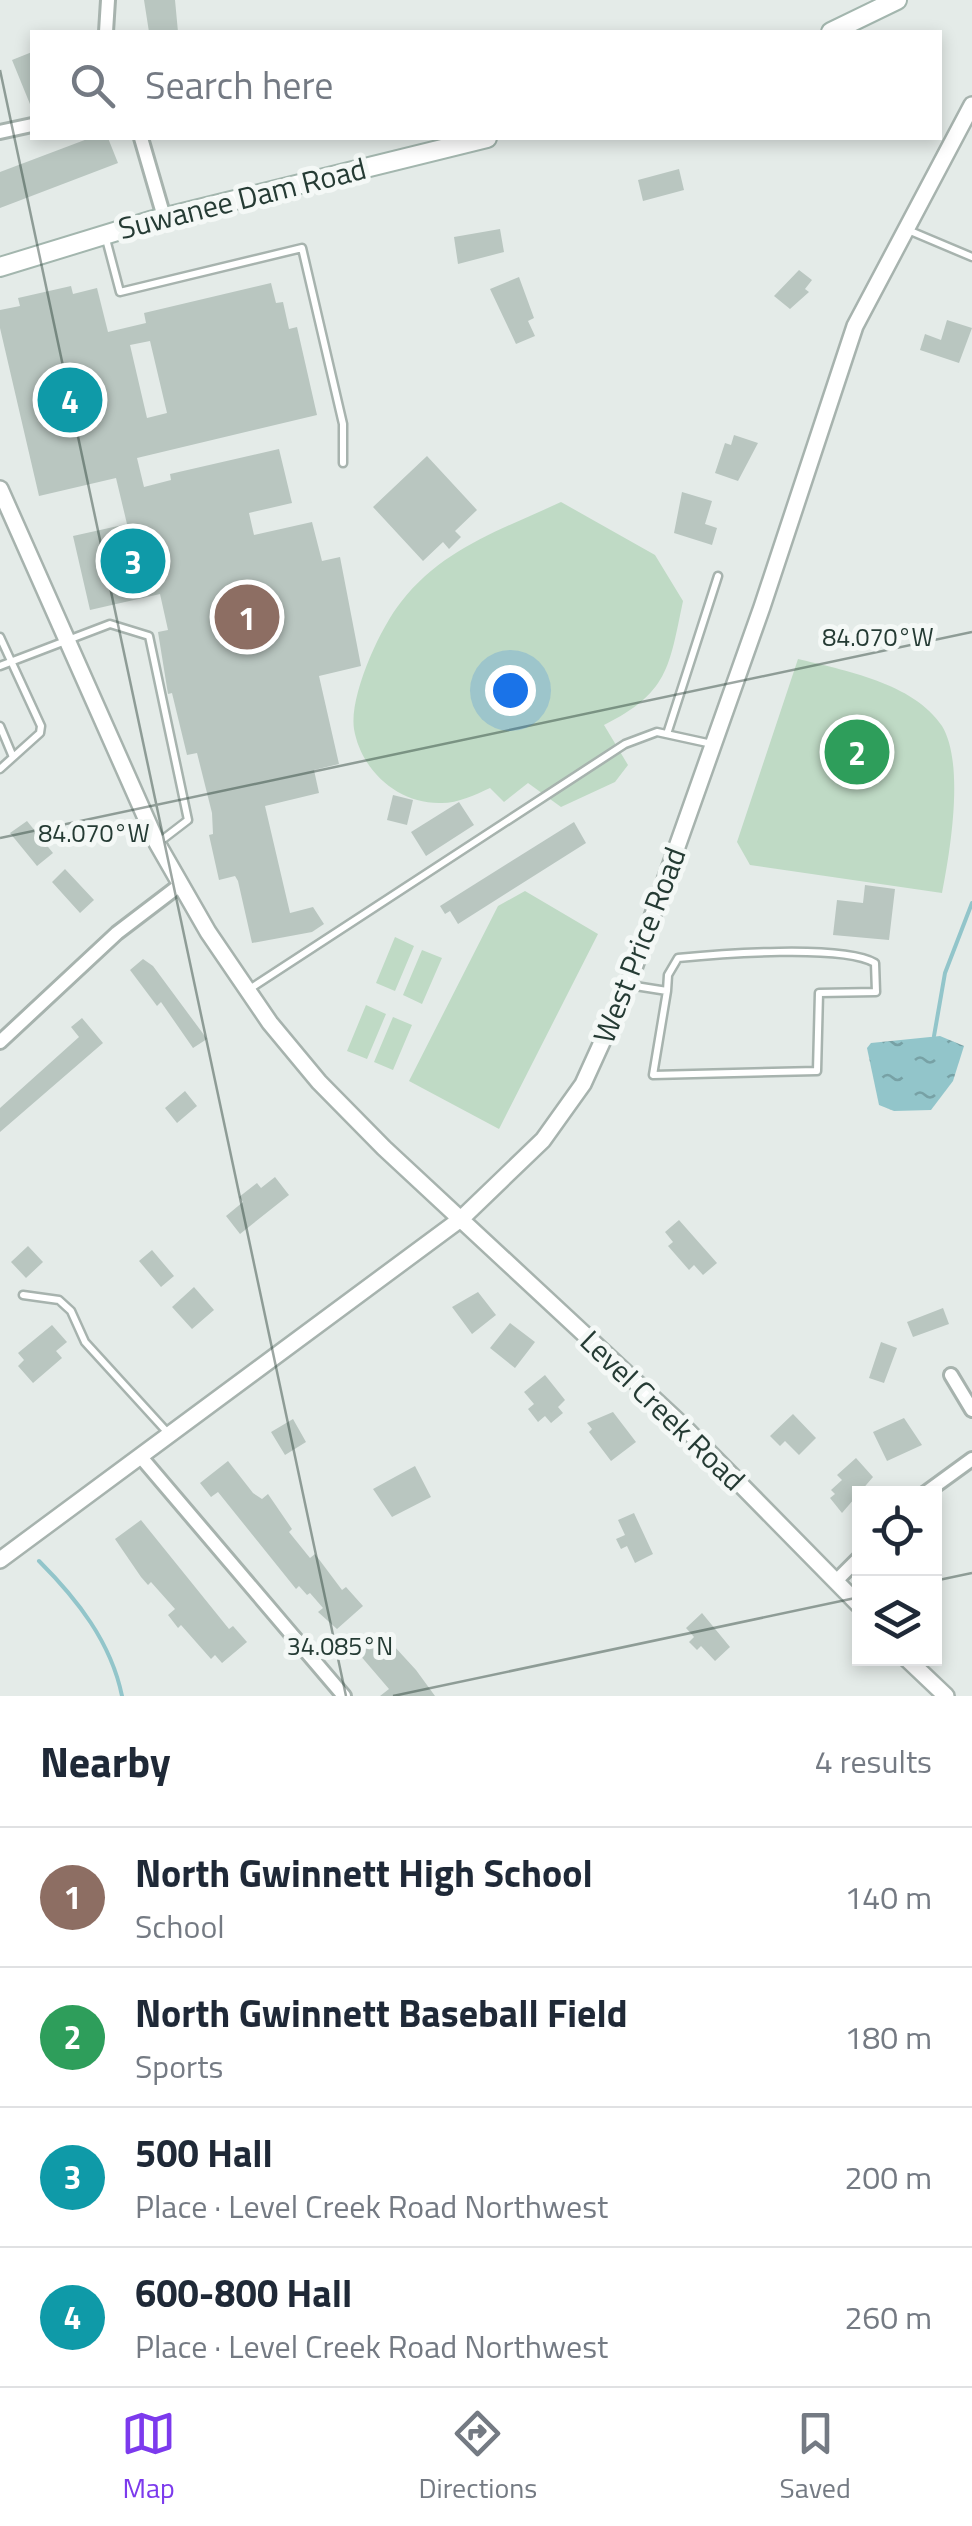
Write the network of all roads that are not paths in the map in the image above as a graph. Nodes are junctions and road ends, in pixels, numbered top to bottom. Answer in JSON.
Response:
{"nodes":[{"id":1,"x":108,"y":0,"type":"edge"},
{"id":2,"x":897,"y":0,"type":"edge"},
{"id":3,"x":872,"y":6,"type":"edge"},
{"id":4,"x":106,"y":30,"type":"edge"},
{"id":5,"x":833,"y":30,"type":"edge"},
{"id":6,"x":970,"y":116,"type":"edge"},
{"id":7,"x":30,"y":125,"type":"edge"},
{"id":8,"x":0,"y":132,"type":"edge"},
{"id":9,"x":142,"y":140,"type":"edge"},
{"id":10,"x":479,"y":140,"type":"edge"},
{"id":11,"x":164,"y":217,"type":"junction"},
{"id":12,"x":907,"y":229,"type":"junction"},
{"id":13,"x":105,"y":232,"type":"junction"},
{"id":14,"x":972,"y":257,"type":"edge"},
{"id":15,"x":0,"y":267,"type":"edge"},
{"id":16,"x":343,"y":463,"type":"dead end"},
{"id":17,"x":0,"y":489,"type":"edge"},
{"id":18,"x":718,"y":576,"type":"dead end"},
{"id":19,"x":0,"y":636,"type":"edge"},
{"id":20,"x":66,"y":638,"type":"junction"},
{"id":21,"x":11,"y":661,"type":"junction"},
{"id":22,"x":0,"y":666,"type":"edge"},
{"id":23,"x":0,"y":726,"type":"edge"},
{"id":24,"x":668,"y":734,"type":"junction"},
{"id":25,"x":714,"y":744,"type":"junction"},
{"id":26,"x":13,"y":757,"type":"junction"},
{"id":27,"x":0,"y":769,"type":"edge"},
{"id":28,"x":157,"y":843,"type":"junction"},
{"id":29,"x":180,"y":885,"type":"junction"},
{"id":30,"x":628,"y":985,"type":"junction"},
{"id":31,"x":248,"y":990,"type":"junction"},
{"id":32,"x":667,"y":991,"type":"junction"},
{"id":33,"x":0,"y":1042,"type":"edge"},
{"id":34,"x":462,"y":1218,"type":"junction"},
{"id":35,"x":23,"y":1295,"type":"dead end"},
{"id":36,"x":951,"y":1374,"type":"dead end"},
{"id":37,"x":972,"y":1410,"type":"edge"},
{"id":38,"x":169,"y":1434,"type":"junction"},
{"id":39,"x":140,"y":1456,"type":"junction"},
{"id":40,"x":972,"y":1459,"type":"edge"},
{"id":41,"x":935,"y":1486,"type":"edge"},
{"id":42,"x":0,"y":1560,"type":"edge"},
{"id":43,"x":852,"y":1566,"type":"edge"},
{"id":44,"x":838,"y":1579,"type":"junction"},
{"id":45,"x":852,"y":1596,"type":"edge"},
{"id":46,"x":914,"y":1666,"type":"edge"},
{"id":47,"x":344,"y":1696,"type":"edge"},
{"id":48,"x":944,"y":1696,"type":"edge"}],
"edges":[{"from":1,"to":4,"type":"street"},
{"from":2,"to":3,"type":"main road"},
{"from":3,"to":5,"type":"main road"},
{"from":6,"to":12,"type":"street","name":"West Price Road"},
{"from":7,"to":8,"type":"street"},
{"from":9,"to":11,"type":"street"},
{"from":10,"to":11,"type":"main road","name":"Suwanee Dam Road"},
{"from":11,"to":13,"type":"main road","name":"Suwanee Dam Road"},
{"from":12,"to":14,"type":"lane"},
{"from":12,"to":25,"type":"street","name":"West Price Road"},
{"from":13,"to":15,"type":"main road","name":"Suwanee Dam Road"},
{"from":13,"to":16,"type":"lane"},
{"from":17,"to":20,"type":"street","name":"Level Creek Road"},
{"from":18,"to":24,"type":"lane"},
{"from":19,"to":21,"type":"lane"},
{"from":20,"to":21,"type":"lane"},
{"from":20,"to":28,"type":"street","name":"Level Creek Road"},
{"from":20,"to":28,"type":"lane"},
{"from":21,"to":22,"type":"lane"},
{"from":21,"to":26,"type":"lane"},
{"from":23,"to":26,"type":"lane"},
{"from":24,"to":25,"type":"lane"},
{"from":24,"to":31,"type":"lane"},
{"from":25,"to":30,"type":"street","name":"West Price Road"},
{"from":26,"to":27,"type":"lane"},
{"from":28,"to":29,"type":"street","name":"Level Creek Road"},
{"from":29,"to":31,"type":"street","name":"Level Creek Road"},
{"from":29,"to":33,"type":"street"},
{"from":30,"to":32,"type":"lane"},
{"from":30,"to":34,"type":"street","name":"West Price Road"},
{"from":31,"to":34,"type":"street","name":"Level Creek Road"},
{"from":32,"to":32,"type":"lane"},
{"from":34,"to":38,"type":"street","name":"West Price Road"},
{"from":34,"to":44,"type":"street","name":"Level Creek Road"},
{"from":35,"to":38,"type":"lane"},
{"from":36,"to":37,"type":"street"},
{"from":38,"to":39,"type":"street","name":"West Price Road"},
{"from":39,"to":42,"type":"street","name":"West Price Road"},
{"from":39,"to":47,"type":"street"},
{"from":40,"to":41,"type":"street"},
{"from":43,"to":44,"type":"street"},
{"from":44,"to":45,"type":"street","name":"Level Creek Road"},
{"from":46,"to":48,"type":"street"}]}
